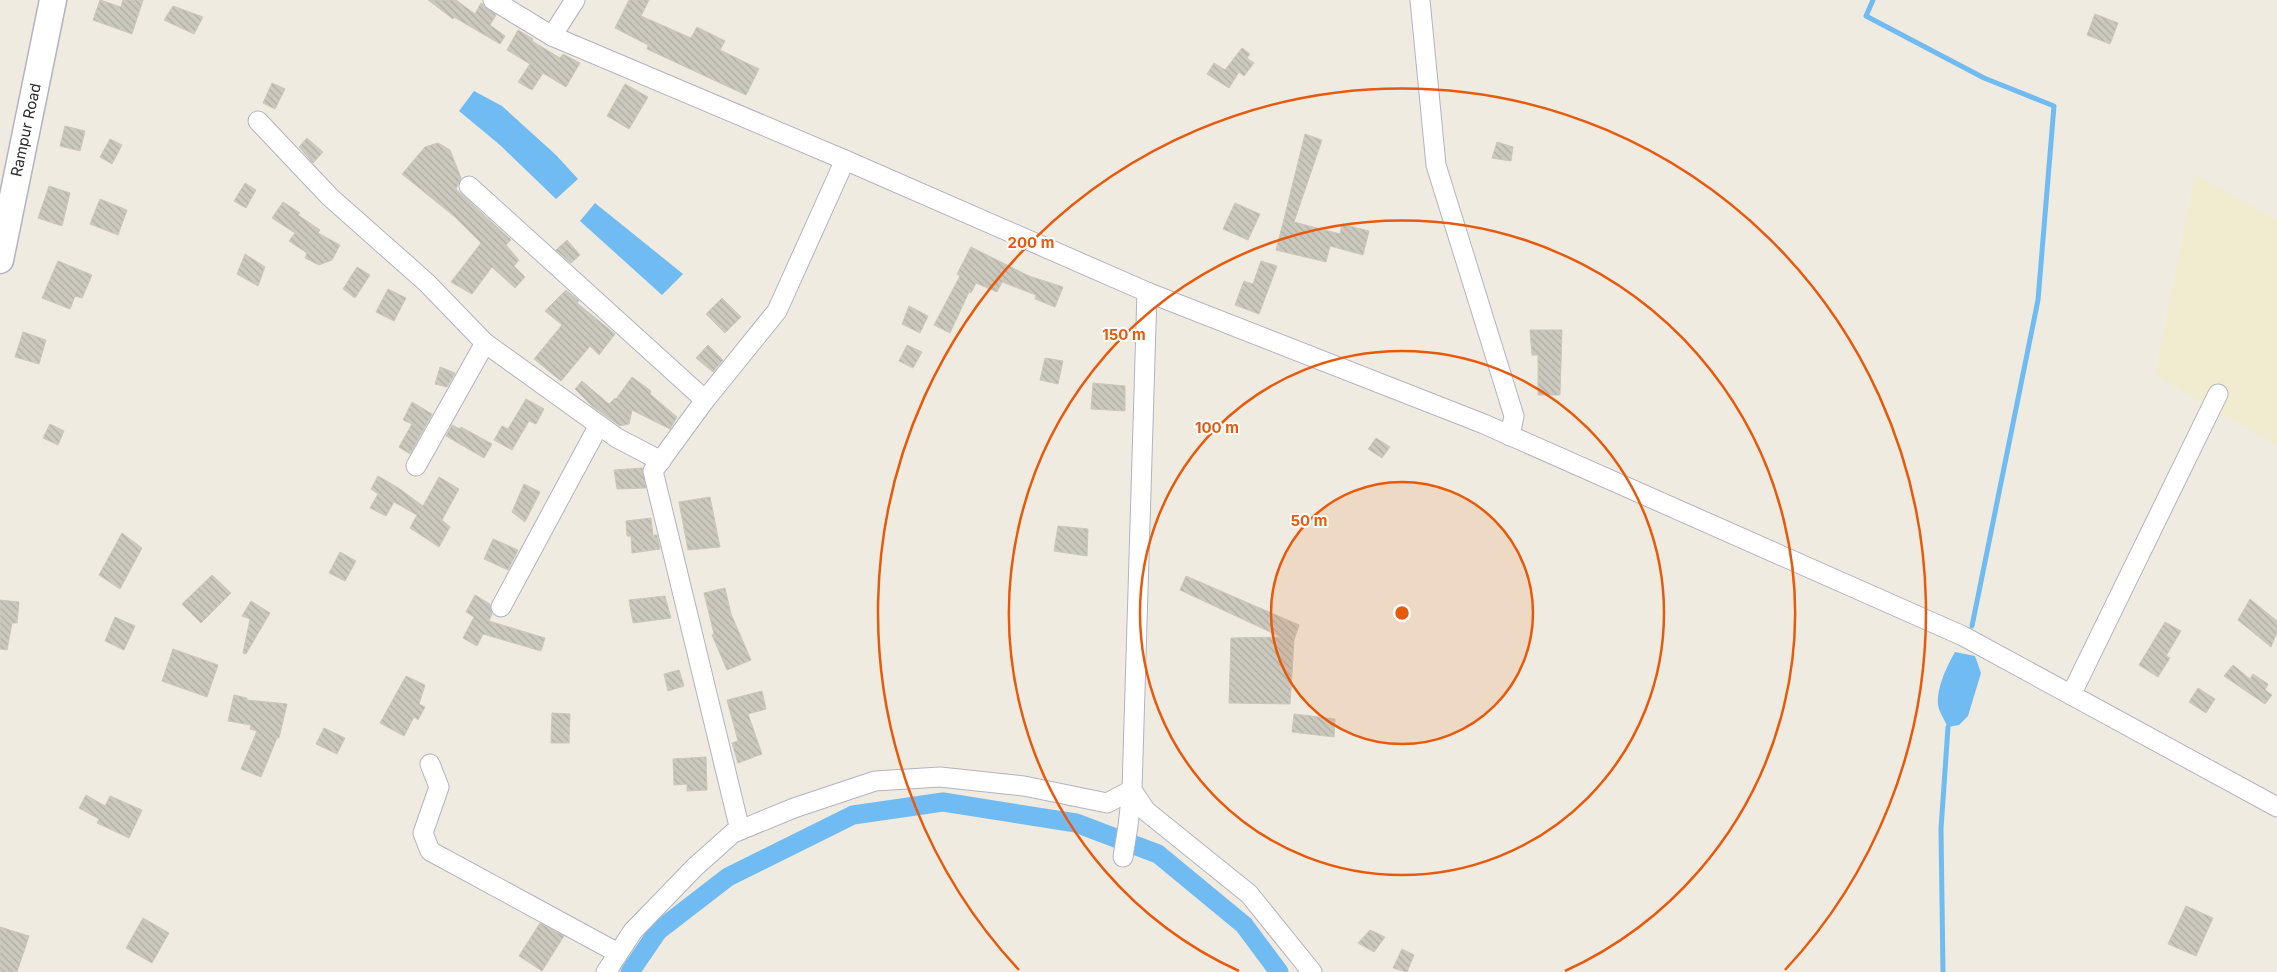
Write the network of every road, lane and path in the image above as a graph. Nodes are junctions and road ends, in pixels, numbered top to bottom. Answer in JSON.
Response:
{"nodes":[{"id":1,"x":53,"y":0,"type":"edge"},
{"id":2,"x":493,"y":0,"type":"edge"},
{"id":3,"x":575,"y":0,"type":"edge"},
{"id":4,"x":1420,"y":0,"type":"edge"},
{"id":5,"x":552,"y":36,"type":"junction"},
{"id":6,"x":258,"y":121,"type":"dead end"},
{"id":7,"x":845,"y":160,"type":"junction"},
{"id":8,"x":469,"y":186,"type":"dead end"},
{"id":9,"x":0,"y":260,"type":"edge"},
{"id":10,"x":1147,"y":292,"type":"junction"},
{"id":11,"x":485,"y":343,"type":"junction"},
{"id":12,"x":2218,"y":394,"type":"dead end"},
{"id":13,"x":705,"y":400,"type":"junction"},
{"id":14,"x":599,"y":425,"type":"junction"},
{"id":15,"x":1510,"y":436,"type":"junction"},
{"id":16,"x":661,"y":461,"type":"junction"},
{"id":17,"x":416,"y":466,"type":"dead end"},
{"id":18,"x":501,"y":607,"type":"dead end"},
{"id":19,"x":2070,"y":694,"type":"junction"},
{"id":20,"x":430,"y":764,"type":"dead end"},
{"id":21,"x":1132,"y":790,"type":"junction"},
{"id":22,"x":2277,"y":807,"type":"edge"},
{"id":23,"x":740,"y":830,"type":"junction"},
{"id":24,"x":1123,"y":857,"type":"dead end"},
{"id":25,"x":618,"y":953,"type":"junction"},
{"id":26,"x":606,"y":972,"type":"edge"},
{"id":27,"x":1312,"y":972,"type":"edge"}],
"edges":[{"from":1,"to":9,"type":"main road","name":"Rampur Road"},
{"from":2,"to":5,"type":"street"},
{"from":3,"to":5,"type":"street"},
{"from":4,"to":15,"type":"street"},
{"from":5,"to":7,"type":"street"},
{"from":6,"to":11,"type":"street"},
{"from":7,"to":10,"type":"street"},
{"from":7,"to":13,"type":"street"},
{"from":8,"to":13,"type":"street"},
{"from":10,"to":15,"type":"street"},
{"from":10,"to":21,"type":"street"},
{"from":11,"to":14,"type":"street"},
{"from":11,"to":17,"type":"street"},
{"from":12,"to":19,"type":"street"},
{"from":13,"to":16,"type":"street"},
{"from":14,"to":16,"type":"street"},
{"from":14,"to":18,"type":"street"},
{"from":15,"to":19,"type":"street"},
{"from":16,"to":23,"type":"street"},
{"from":19,"to":22,"type":"street"},
{"from":20,"to":25,"type":"street"},
{"from":21,"to":23,"type":"street"},
{"from":21,"to":24,"type":"street"},
{"from":21,"to":27,"type":"street"},
{"from":23,"to":25,"type":"street"},
{"from":25,"to":26,"type":"street"}]}
